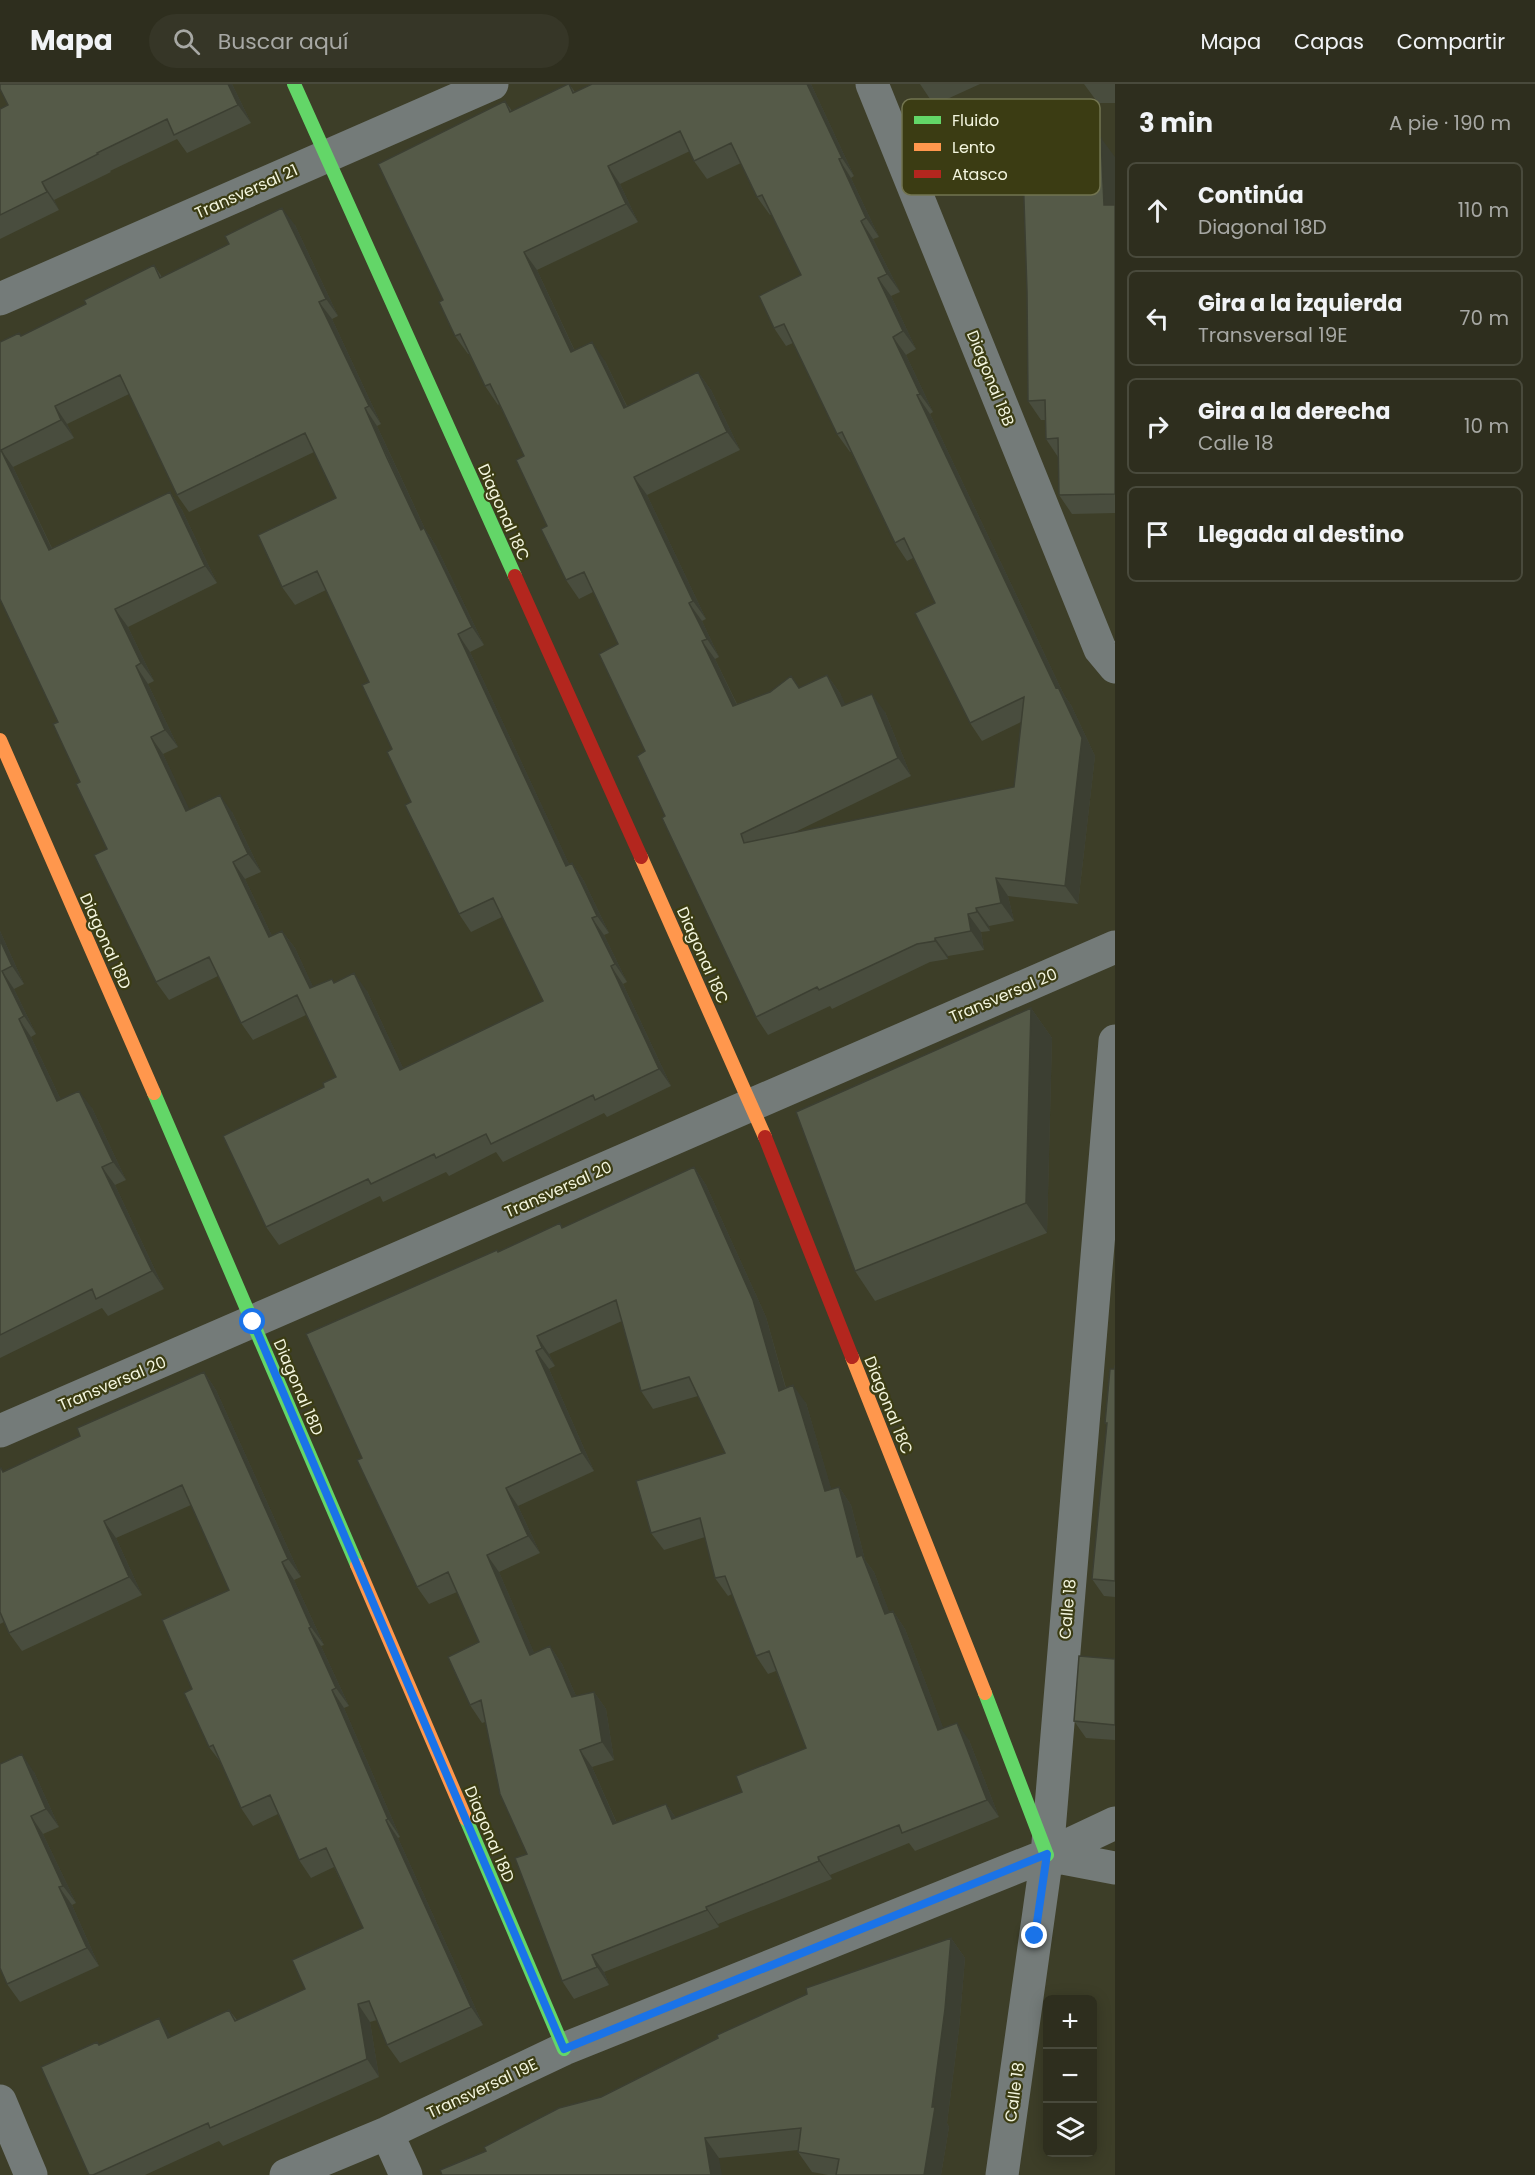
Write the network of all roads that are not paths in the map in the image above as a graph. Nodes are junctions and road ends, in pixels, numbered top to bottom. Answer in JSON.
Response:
{"nodes":[{"id":1,"x":294,"y":84,"type":"edge"},
{"id":2,"x":492,"y":84,"type":"edge"},
{"id":3,"x":872,"y":84,"type":"edge"},
{"id":4,"x":327,"y":156,"type":"junction"},
{"id":5,"x":902,"y":158,"type":"edge"},
{"id":6,"x":917,"y":195,"type":"edge"},
{"id":7,"x":0,"y":299,"type":"edge"},
{"id":8,"x":1115,"y":668,"type":"edge"},
{"id":9,"x":0,"y":740,"type":"edge"},
{"id":10,"x":1115,"y":947,"type":"edge"},
{"id":11,"x":1115,"y":1041,"type":"edge"},
{"id":12,"x":752,"y":1104,"type":"junction"},
{"id":13,"x":253,"y":1322,"type":"junction"},
{"id":14,"x":0,"y":1431,"type":"edge"},
{"id":15,"x":1115,"y":1823,"type":"edge"},
{"id":16,"x":1047,"y":1854,"type":"junction"},
{"id":17,"x":1115,"y":1868,"type":"edge"},
{"id":18,"x":564,"y":2049,"type":"junction"},
{"id":19,"x":0,"y":2101,"type":"edge"},
{"id":20,"x":387,"y":2133,"type":"junction"},
{"id":21,"x":31,"y":2175,"type":"edge"},
{"id":22,"x":286,"y":2175,"type":"edge"},
{"id":23,"x":406,"y":2175,"type":"edge"},
{"id":24,"x":1002,"y":2175,"type":"edge"}],
"edges":[{"from":1,"to":4,"type":"street","name":"Diagonal 18C"},
{"from":2,"to":4,"type":"street","name":"Transversal 21"},
{"from":3,"to":5,"type":"street","name":"Diagonal 18B"},
{"from":4,"to":7,"type":"street","name":"Transversal 21"},
{"from":4,"to":12,"type":"street","name":"Diagonal 18C"},
{"from":6,"to":8,"type":"street","name":"Diagonal 18B"},
{"from":9,"to":13,"type":"street","name":"Diagonal 18D"},
{"from":10,"to":12,"type":"street","name":"Transversal 20"},
{"from":11,"to":16,"type":"street","name":"Calle 18"},
{"from":12,"to":13,"type":"street","name":"Transversal 20"},
{"from":12,"to":16,"type":"street","name":"Diagonal 18C"},
{"from":13,"to":14,"type":"street","name":"Transversal 20"},
{"from":13,"to":18,"type":"street","name":"Diagonal 18D"},
{"from":15,"to":16,"type":"street","name":"Transversal 19E"},
{"from":16,"to":17,"type":"street"},
{"from":16,"to":18,"type":"street","name":"Transversal 19E"},
{"from":16,"to":24,"type":"street","name":"Calle 18"},
{"from":18,"to":20,"type":"street","name":"Transversal 19E"},
{"from":19,"to":21,"type":"street"},
{"from":20,"to":22,"type":"street","name":"Transversal 19E"},
{"from":20,"to":23,"type":"street"}]}
